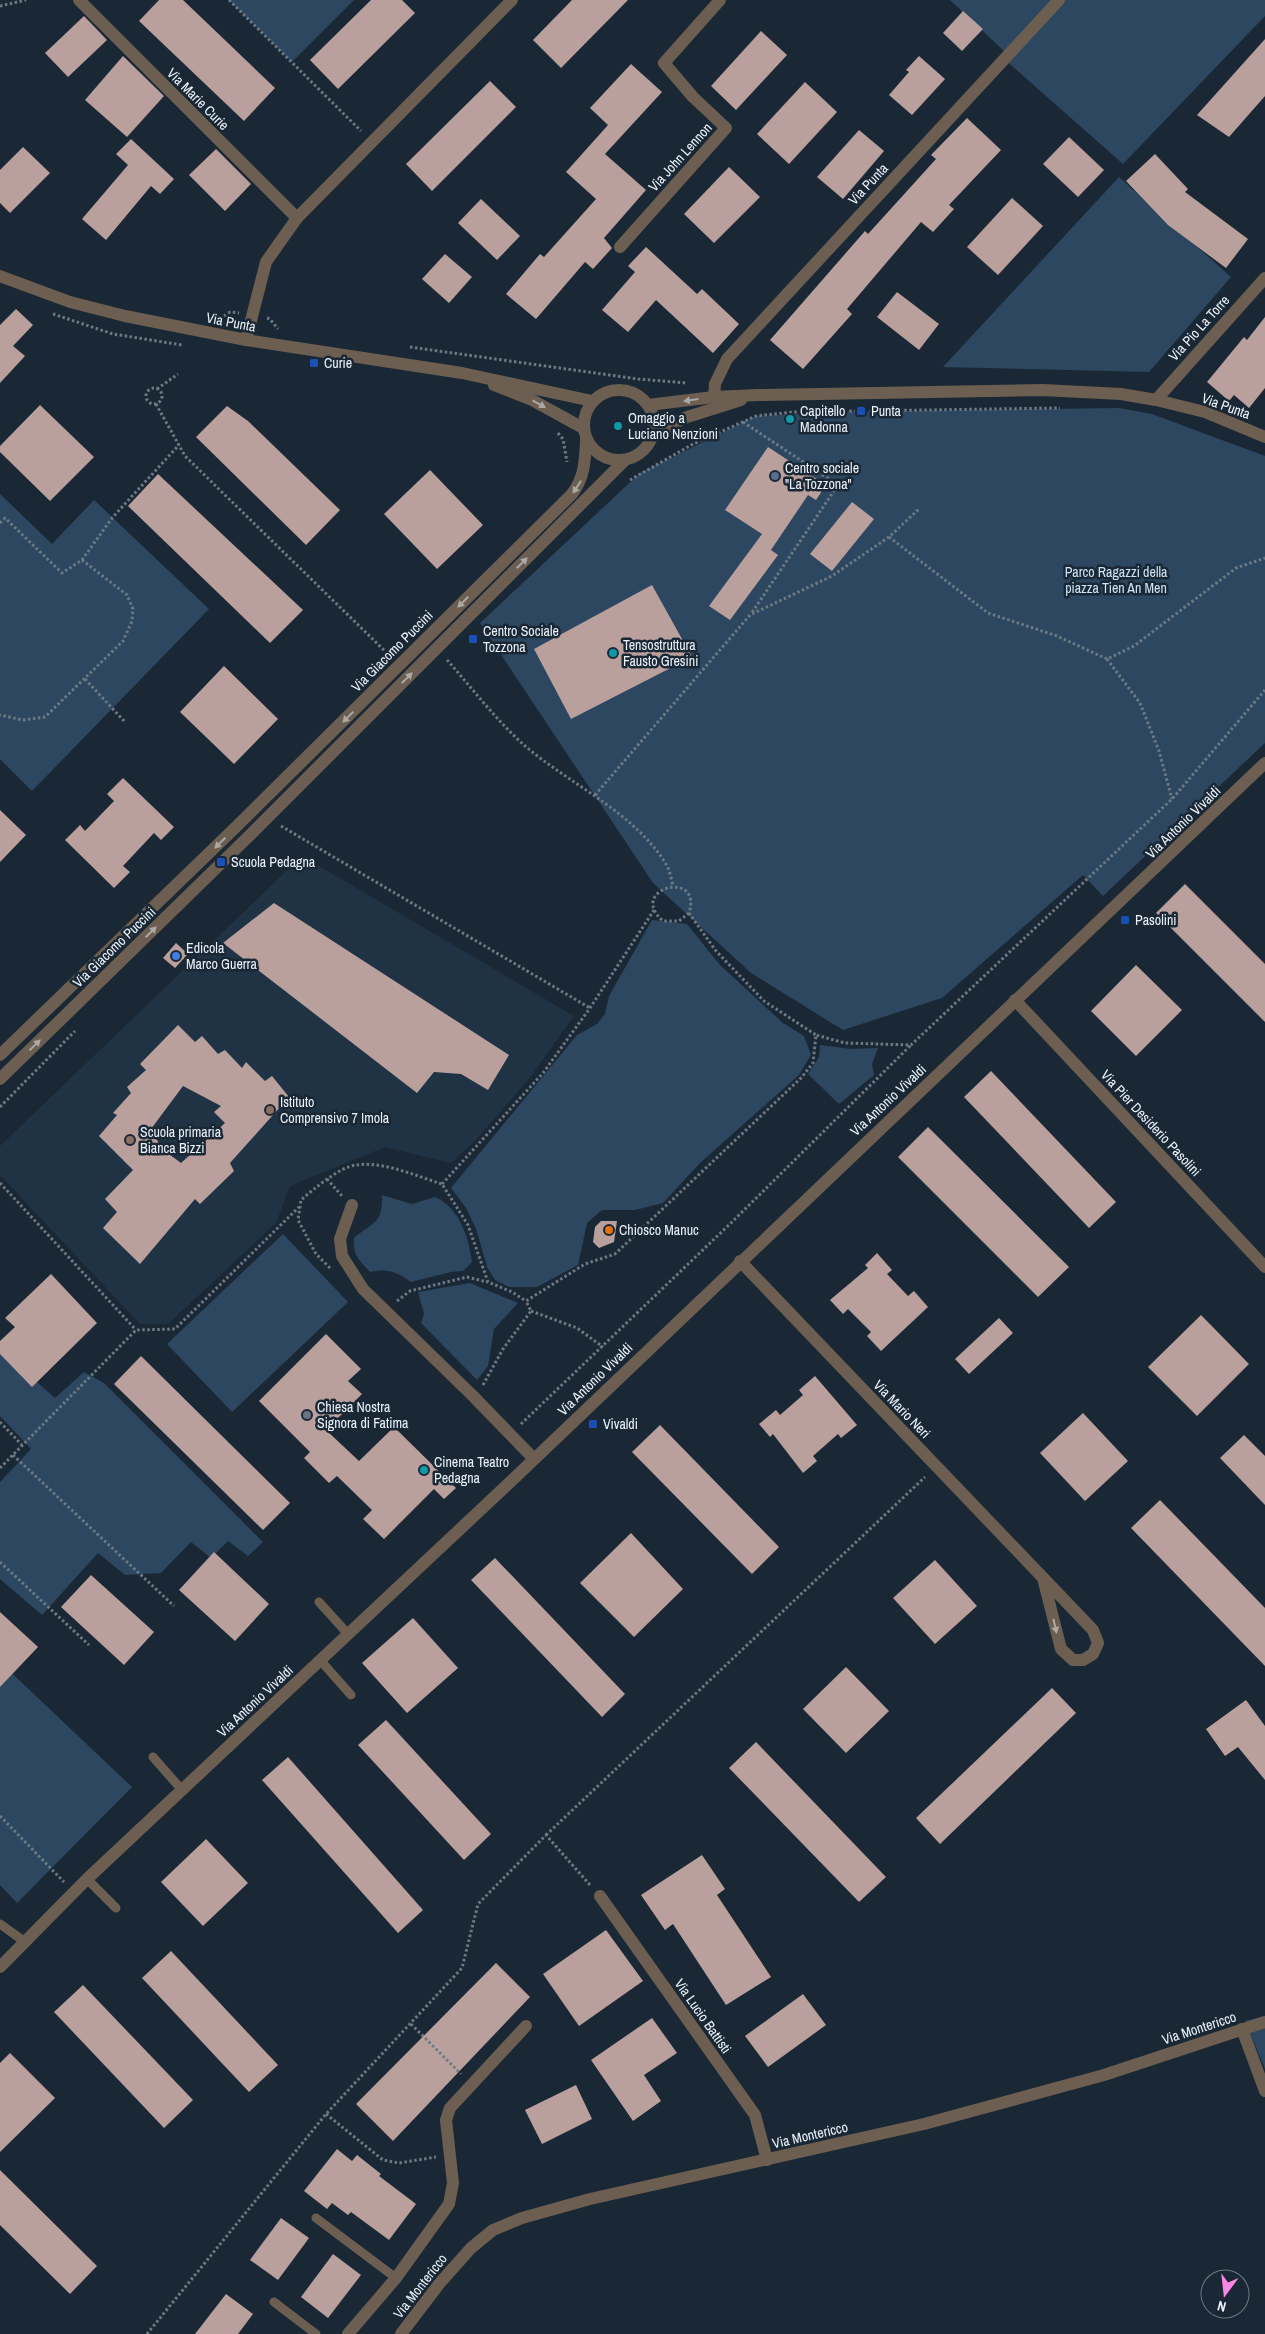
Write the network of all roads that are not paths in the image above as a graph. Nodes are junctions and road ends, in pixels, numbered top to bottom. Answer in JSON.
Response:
{"nodes":[{"id":1,"x":79,"y":0,"type":"edge"},
{"id":2,"x":512,"y":0,"type":"edge"},
{"id":3,"x":720,"y":0,"type":"edge"},
{"id":4,"x":1059,"y":0,"type":"edge"},
{"id":5,"x":297,"y":218,"type":"junction"},
{"id":6,"x":620,"y":247,"type":"dead end"},
{"id":7,"x":1265,"y":278,"type":"edge"},
{"id":8,"x":2,"y":280,"type":"edge"},
{"id":9,"x":246,"y":340,"type":"junction"},
{"id":10,"x":462,"y":373,"type":"junction"},
{"id":11,"x":758,"y":395,"type":"junction"},
{"id":12,"x":714,"y":396,"type":"junction"},
{"id":13,"x":1156,"y":400,"type":"junction"},
{"id":14,"x":592,"y":401,"type":"junction"},
{"id":15,"x":648,"y":405,"type":"junction"},
{"id":16,"x":585,"y":434,"type":"junction"},
{"id":17,"x":652,"y":437,"type":"junction"},
{"id":18,"x":1265,"y":437,"type":"edge"},
{"id":19,"x":625,"y":460,"type":"junction"},
{"id":20,"x":530,"y":536,"type":"junction"},
{"id":21,"x":539,"y":546,"type":"junction"},
{"id":22,"x":1265,"y":763,"type":"edge"},
{"id":23,"x":276,"y":788,"type":"junction"},
{"id":24,"x":286,"y":799,"type":"junction"},
{"id":25,"x":238,"y":825,"type":"junction"},
{"id":26,"x":249,"y":836,"type":"junction"},
{"id":27,"x":1015,"y":1000,"type":"junction"},
{"id":28,"x":0,"y":1055,"type":"edge"},
{"id":29,"x":0,"y":1079,"type":"edge"},
{"id":30,"x":352,"y":1205,"type":"road end"},
{"id":31,"x":740,"y":1261,"type":"junction"},
{"id":32,"x":1265,"y":1267,"type":"edge"},
{"id":33,"x":534,"y":1459,"type":"junction"},
{"id":34,"x":1043,"y":1578,"type":"junction"},
{"id":35,"x":319,"y":1602,"type":"dead end"},
{"id":36,"x":348,"y":1634,"type":"junction"},
{"id":37,"x":320,"y":1660,"type":"junction"},
{"id":38,"x":352,"y":1695,"type":"dead end"},
{"id":39,"x":153,"y":1757,"type":"dead end"},
{"id":40,"x":182,"y":1790,"type":"junction"},
{"id":41,"x":87,"y":1879,"type":"junction"},
{"id":42,"x":600,"y":1896,"type":"road end"},
{"id":43,"x":116,"y":1908,"type":"dead end"},
{"id":44,"x":0,"y":1924,"type":"edge"},
{"id":45,"x":25,"y":1942,"type":"junction"},
{"id":46,"x":0,"y":1968,"type":"edge"},
{"id":47,"x":1265,"y":2022,"type":"edge"},
{"id":48,"x":526,"y":2026,"type":"dead end"},
{"id":49,"x":1242,"y":2029,"type":"junction"},
{"id":50,"x":1265,"y":2091,"type":"edge"},
{"id":51,"x":767,"y":2160,"type":"junction"},
{"id":52,"x":316,"y":2218,"type":"dead end"},
{"id":53,"x":396,"y":2278,"type":"junction"},
{"id":54,"x":274,"y":2302,"type":"dead end"},
{"id":55,"x":316,"y":2334,"type":"edge"},
{"id":56,"x":348,"y":2334,"type":"edge"},
{"id":57,"x":401,"y":2334,"type":"edge"}],
"edges":[{"from":1,"to":5,"type":"street","name":"Via Marie Curie"},
{"from":2,"to":5,"type":"street"},
{"from":3,"to":6,"type":"street","name":"Via John Lennon"},
{"from":4,"to":12,"type":"street","name":"Via Punta"},
{"from":5,"to":9,"type":"street"},
{"from":7,"to":13,"type":"street","name":"Via Pio La Torre"},
{"from":8,"to":9,"type":"street","name":"Via Punta"},
{"from":9,"to":10,"type":"street","name":"Via Punta"},
{"from":10,"to":14,"type":"street","name":"Via Punta"},
{"from":10,"to":16,"type":"street","name":"Via Punta","one_way":true},
{"from":11,"to":12,"type":"street","name":"Via Punta"},
{"from":11,"to":13,"type":"street","name":"Via Punta"},
{"from":11,"to":17,"type":"street","name":"Via Punta"},
{"from":12,"to":15,"type":"street","name":"Via Punta","one_way":true},
{"from":13,"to":18,"type":"street","name":"Via Punta"},
{"from":14,"to":15,"type":"street"},
{"from":14,"to":16,"type":"street","name":"Via Giacomo Puccini"},
{"from":15,"to":17,"type":"street"},
{"from":16,"to":19,"type":"street"},
{"from":16,"to":20,"type":"street","name":"Via Giacomo Puccini","one_way":true},
{"from":17,"to":19,"type":"street","name":"Via Giacomo Puccini"},
{"from":19,"to":21,"type":"street","name":"Via Giacomo Puccini"},
{"from":20,"to":21,"type":"street"},
{"from":20,"to":23,"type":"street","name":"Via Giacomo Puccini","one_way":true},
{"from":24,"to":21,"type":"street","name":"Via Giacomo Puccini","one_way":true},
{"from":22,"to":27,"type":"street","name":"Via Antonio Vivaldi"},
{"from":23,"to":24,"type":"street"},
{"from":23,"to":25,"type":"street","name":"Via Giacomo Puccini"},
{"from":24,"to":26,"type":"street","name":"Via Giacomo Puccini"},
{"from":25,"to":26,"type":"street"},
{"from":25,"to":28,"type":"street","name":"Via Giacomo Puccini","one_way":true},
{"from":29,"to":26,"type":"street","name":"Via Giacomo Puccini","one_way":true},
{"from":27,"to":31,"type":"street","name":"Via Antonio Vivaldi"},
{"from":27,"to":32,"type":"street","name":"Via Pier Desiderio Pasolini"},
{"from":30,"to":33,"type":"street"},
{"from":31,"to":33,"type":"street","name":"Via Antonio Vivaldi"},
{"from":31,"to":34,"type":"street","name":"Via Mario Neri"},
{"from":33,"to":36,"type":"street","name":"Via Antonio Vivaldi"},
{"from":34,"to":34,"type":"street","name":"Via Mario Neri","one_way":true},
{"from":35,"to":36,"type":"lane"},
{"from":36,"to":37,"type":"street","name":"Via Antonio Vivaldi"},
{"from":37,"to":38,"type":"lane"},
{"from":37,"to":40,"type":"street","name":"Via Antonio Vivaldi"},
{"from":39,"to":40,"type":"lane"},
{"from":40,"to":41,"type":"street","name":"Via Antonio Vivaldi"},
{"from":41,"to":43,"type":"lane"},
{"from":41,"to":45,"type":"street","name":"Via Antonio Vivaldi"},
{"from":42,"to":51,"type":"street","name":"Via Lucio Battisti"},
{"from":44,"to":45,"type":"lane"},
{"from":45,"to":46,"type":"street","name":"Via Antonio Vivaldi"},
{"from":47,"to":49,"type":"street","name":"Via Montericco"},
{"from":48,"to":53,"type":"street","name":"Via Montericco"},
{"from":49,"to":50,"type":"street"},
{"from":49,"to":51,"type":"street","name":"Via Montericco"},
{"from":51,"to":57,"type":"street","name":"Via Montericco"},
{"from":52,"to":53,"type":"lane"},
{"from":53,"to":56,"type":"street","name":"Via Montericco"},
{"from":54,"to":55,"type":"lane"}]}
